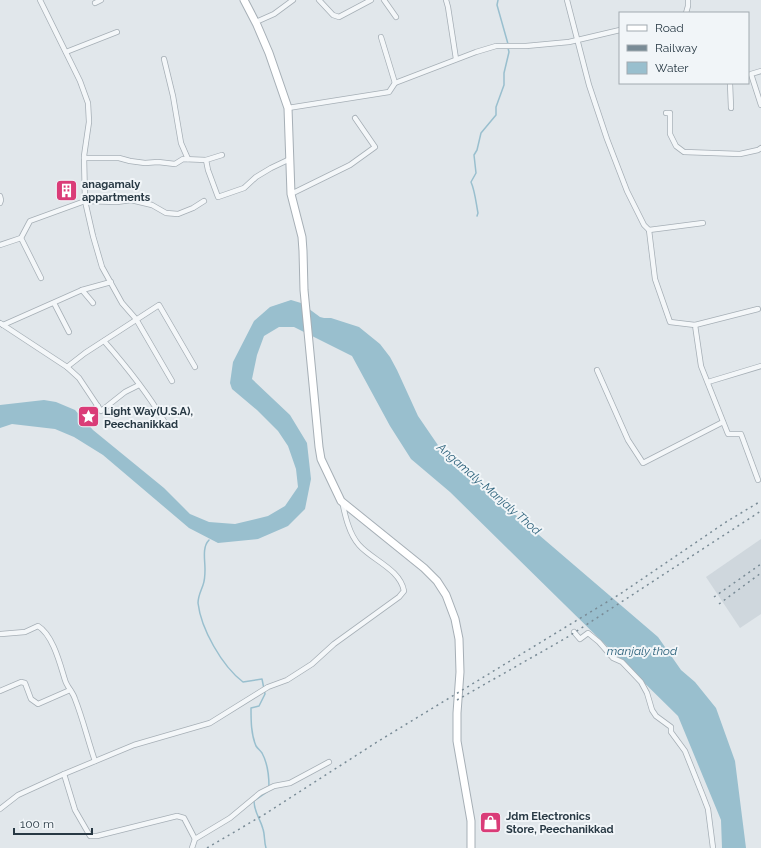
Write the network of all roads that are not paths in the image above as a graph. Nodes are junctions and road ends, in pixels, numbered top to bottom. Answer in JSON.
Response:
{"nodes":[{"id":1,"x":40,"y":0,"type":"edge"},
{"id":2,"x":101,"y":0,"type":"edge"},
{"id":3,"x":244,"y":0,"type":"edge"},
{"id":4,"x":292,"y":0,"type":"edge"},
{"id":5,"x":319,"y":0,"type":"edge"},
{"id":6,"x":370,"y":0,"type":"edge"},
{"id":7,"x":446,"y":0,"type":"edge"},
{"id":8,"x":567,"y":0,"type":"edge"},
{"id":9,"x":688,"y":0,"type":"edge"},
{"id":10,"x":387,"y":1,"type":"edge"},
{"id":11,"x":96,"y":2,"type":"dead end"},
{"id":12,"x":686,"y":12,"type":"edge"},
{"id":13,"x":396,"y":17,"type":"dead end"},
{"id":14,"x":256,"y":22,"type":"junction"},
{"id":15,"x":619,"y":30,"type":"edge"},
{"id":16,"x":117,"y":32,"type":"dead end"},
{"id":17,"x":381,"y":37,"type":"dead end"},
{"id":18,"x":579,"y":39,"type":"junction"},
{"id":19,"x":66,"y":52,"type":"junction"},
{"id":20,"x":164,"y":59,"type":"dead end"},
{"id":21,"x":456,"y":59,"type":"junction"},
{"id":22,"x":761,"y":71,"type":"edge"},
{"id":23,"x":750,"y":73,"type":"edge"},
{"id":24,"x":395,"y":83,"type":"junction"},
{"id":25,"x":730,"y":84,"type":"edge"},
{"id":26,"x":761,"y":105,"type":"edge"},
{"id":27,"x":288,"y":108,"type":"junction"},
{"id":28,"x":731,"y":108,"type":"dead end"},
{"id":29,"x":666,"y":113,"type":"dead end"},
{"id":30,"x":356,"y":118,"type":"dead end"},
{"id":31,"x":761,"y":148,"type":"edge"},
{"id":32,"x":222,"y":155,"type":"dead end"},
{"id":33,"x":84,"y":158,"type":"junction"},
{"id":34,"x":188,"y":159,"type":"junction"},
{"id":35,"x":290,"y":159,"type":"junction"},
{"id":36,"x":206,"y":160,"type":"junction"},
{"id":37,"x":291,"y":194,"type":"junction"},
{"id":38,"x":0,"y":196,"type":"edge"},
{"id":39,"x":85,"y":201,"type":"junction"},
{"id":40,"x":204,"y":201,"type":"dead end"},
{"id":41,"x":0,"y":203,"type":"edge"},
{"id":42,"x":703,"y":223,"type":"dead end"},
{"id":43,"x":649,"y":230,"type":"junction"},
{"id":44,"x":21,"y":238,"type":"junction"},
{"id":45,"x":0,"y":245,"type":"edge"},
{"id":46,"x":41,"y":278,"type":"dead end"},
{"id":47,"x":111,"y":282,"type":"junction"},
{"id":48,"x":82,"y":290,"type":"junction"},
{"id":49,"x":54,"y":302,"type":"junction"},
{"id":50,"x":92,"y":303,"type":"dead end"},
{"id":51,"x":758,"y":309,"type":"dead end"},
{"id":52,"x":136,"y":319,"type":"junction"},
{"id":53,"x":2,"y":324,"type":"edge"},
{"id":54,"x":695,"y":325,"type":"junction"},
{"id":55,"x":70,"y":332,"type":"dead end"},
{"id":56,"x":104,"y":341,"type":"junction"},
{"id":57,"x":761,"y":366,"type":"edge"},
{"id":58,"x":67,"y":367,"type":"junction"},
{"id":59,"x":195,"y":367,"type":"dead end"},
{"id":60,"x":597,"y":370,"type":"dead end"},
{"id":61,"x":172,"y":381,"type":"dead end"},
{"id":62,"x":708,"y":382,"type":"junction"},
{"id":63,"x":139,"y":385,"type":"junction"},
{"id":64,"x":98,"y":406,"type":"junction"},
{"id":65,"x":87,"y":413,"type":"dead end"},
{"id":66,"x":164,"y":422,"type":"dead end"},
{"id":67,"x":723,"y":422,"type":"junction"},
{"id":68,"x":758,"y":480,"type":"dead end"},
{"id":69,"x":341,"y":501,"type":"junction"},
{"id":70,"x":574,"y":632,"type":"dead end"},
{"id":71,"x":1,"y":634,"type":"dead end"},
{"id":72,"x":70,"y":690,"type":"junction"},
{"id":73,"x":0,"y":691,"type":"edge"},
{"id":74,"x":95,"y":761,"type":"junction"},
{"id":75,"x":329,"y":762,"type":"dead end"},
{"id":76,"x":64,"y":774,"type":"junction"},
{"id":77,"x":0,"y":810,"type":"edge"},
{"id":78,"x":195,"y":840,"type":"junction"},
{"id":79,"x":192,"y":848,"type":"edge"},
{"id":80,"x":471,"y":848,"type":"edge"},
{"id":81,"x":713,"y":848,"type":"edge"}],
"edges":[{"from":1,"to":19,"type":"street"},
{"from":2,"to":11,"type":"street"},
{"from":3,"to":14,"type":"main road"},
{"from":4,"to":14,"type":"street"},
{"from":5,"to":6,"type":"street"},
{"from":7,"to":21,"type":"street"},
{"from":8,"to":18,"type":"street"},
{"from":9,"to":12,"type":"street"},
{"from":10,"to":13,"type":"street"},
{"from":14,"to":27,"type":"main road"},
{"from":15,"to":18,"type":"street"},
{"from":16,"to":19,"type":"street"},
{"from":17,"to":24,"type":"street"},
{"from":18,"to":21,"type":"street"},
{"from":18,"to":43,"type":"street"},
{"from":19,"to":33,"type":"street"},
{"from":20,"to":34,"type":"street"},
{"from":21,"to":24,"type":"street"},
{"from":22,"to":23,"type":"street"},
{"from":23,"to":26,"type":"street"},
{"from":24,"to":27,"type":"street"},
{"from":25,"to":28,"type":"street"},
{"from":27,"to":35,"type":"main road"},
{"from":29,"to":31,"type":"street"},
{"from":30,"to":37,"type":"street"},
{"from":32,"to":36,"type":"street"},
{"from":33,"to":34,"type":"street"},
{"from":33,"to":39,"type":"street"},
{"from":34,"to":36,"type":"street"},
{"from":35,"to":36,"type":"street"},
{"from":35,"to":37,"type":"main road"},
{"from":37,"to":69,"type":"main road"},
{"from":38,"to":41,"type":"street"},
{"from":39,"to":40,"type":"street"},
{"from":39,"to":44,"type":"street"},
{"from":39,"to":47,"type":"street"},
{"from":42,"to":43,"type":"street"},
{"from":43,"to":54,"type":"street"},
{"from":44,"to":45,"type":"street"},
{"from":44,"to":46,"type":"street"},
{"from":47,"to":48,"type":"street"},
{"from":47,"to":52,"type":"street"},
{"from":48,"to":49,"type":"street"},
{"from":48,"to":50,"type":"street"},
{"from":49,"to":53,"type":"street"},
{"from":49,"to":55,"type":"street"},
{"from":51,"to":54,"type":"street"},
{"from":52,"to":56,"type":"street"},
{"from":52,"to":59,"type":"street"},
{"from":52,"to":61,"type":"street"},
{"from":53,"to":58,"type":"street"},
{"from":54,"to":62,"type":"street"},
{"from":56,"to":58,"type":"street"},
{"from":56,"to":63,"type":"street"},
{"from":57,"to":62,"type":"street"},
{"from":58,"to":64,"type":"street"},
{"from":60,"to":67,"type":"street"},
{"from":62,"to":67,"type":"street"},
{"from":63,"to":64,"type":"street"},
{"from":63,"to":66,"type":"street"},
{"from":64,"to":65,"type":"street"},
{"from":67,"to":68,"type":"street"},
{"from":69,"to":74,"type":"street"},
{"from":69,"to":80,"type":"main road"},
{"from":70,"to":81,"type":"street"},
{"from":71,"to":72,"type":"street"},
{"from":72,"to":73,"type":"street"},
{"from":72,"to":74,"type":"street"},
{"from":74,"to":76,"type":"street"},
{"from":75,"to":78,"type":"street"},
{"from":76,"to":77,"type":"street"},
{"from":76,"to":78,"type":"street"},
{"from":78,"to":79,"type":"street"}]}
